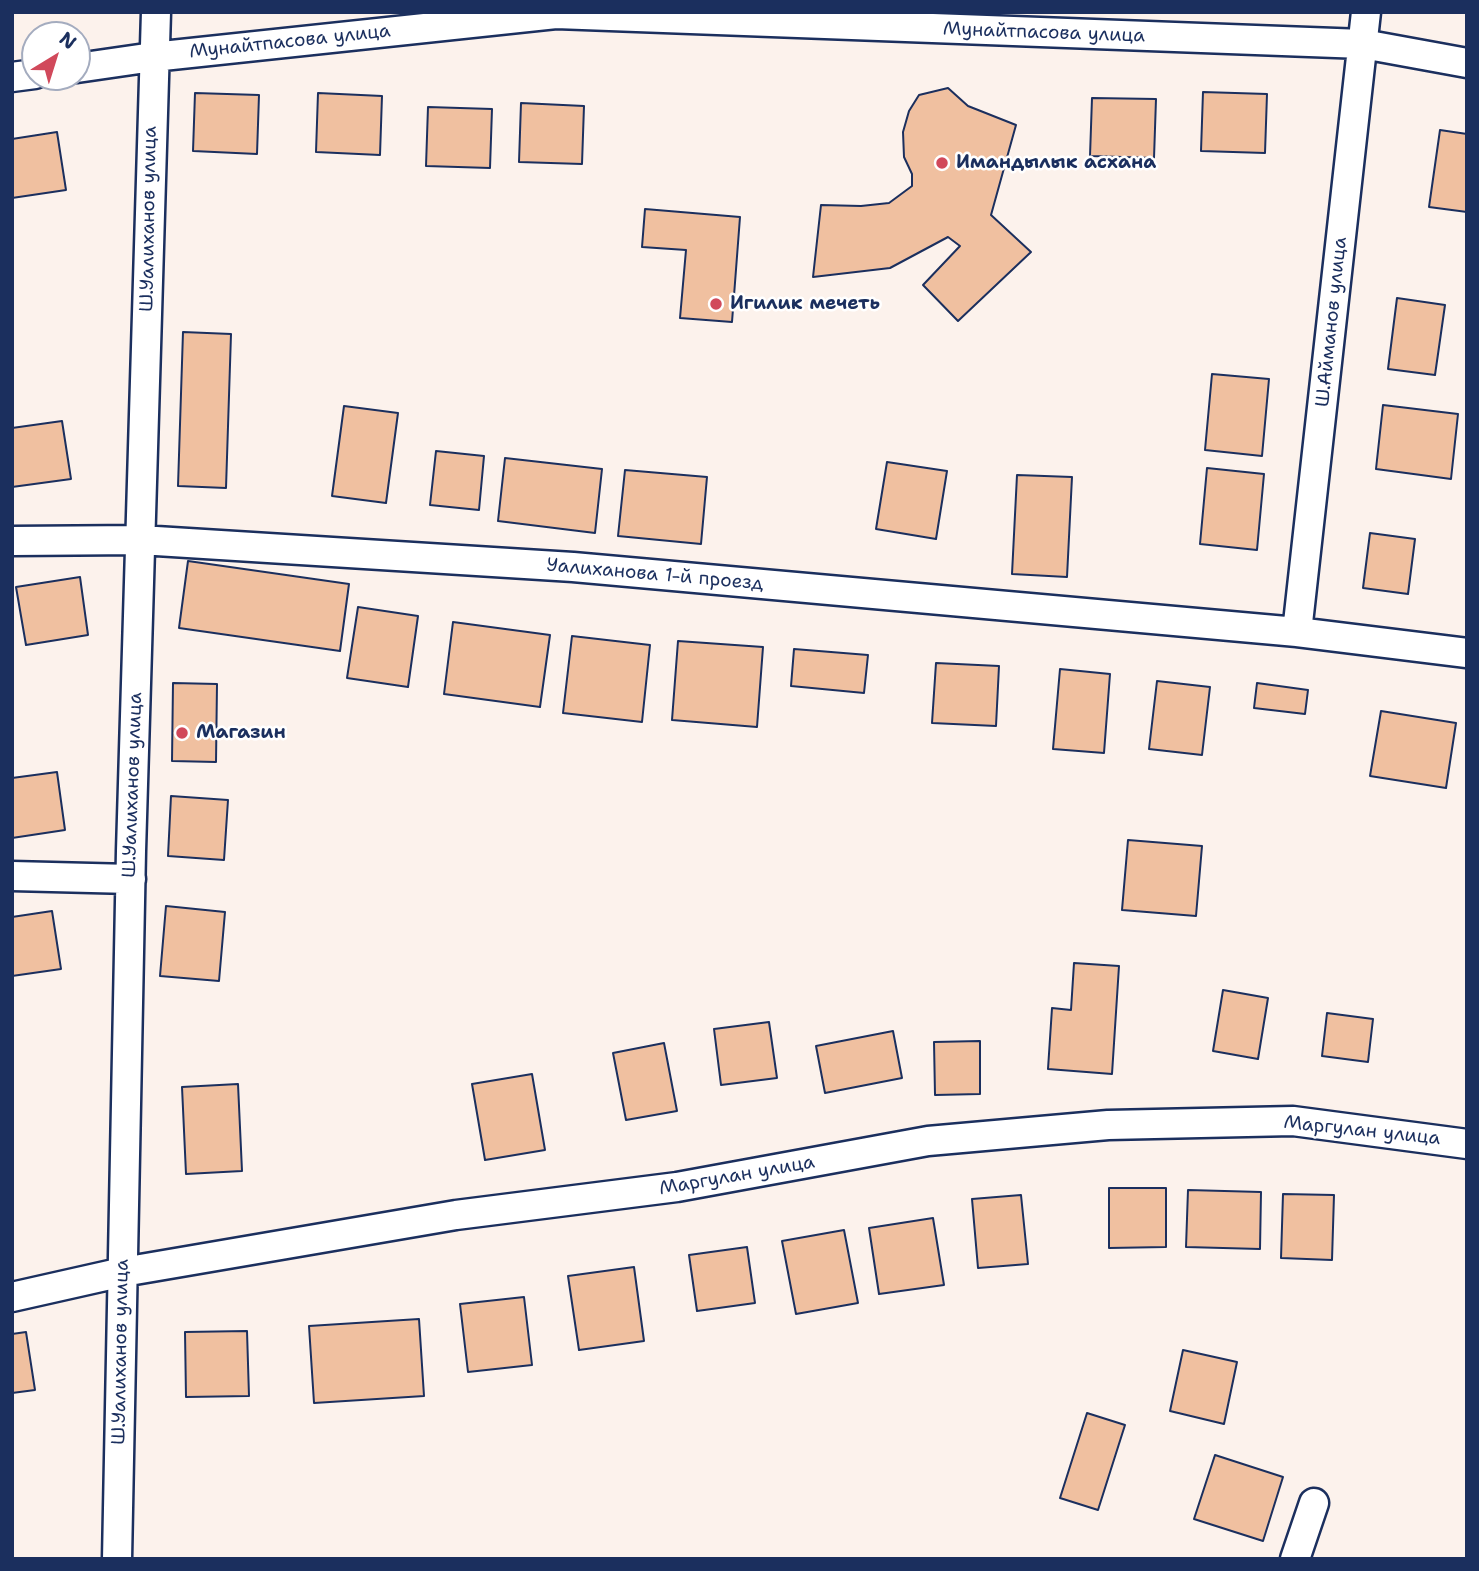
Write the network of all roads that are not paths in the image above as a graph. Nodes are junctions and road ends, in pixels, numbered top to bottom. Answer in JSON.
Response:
{"nodes":[{"id":1,"x":156,"y":12,"type":"edge"},
{"id":2,"x":1366,"y":12,"type":"edge"},
{"id":3,"x":1363,"y":44,"type":"junction"},
{"id":4,"x":153,"y":57,"type":"junction"},
{"id":5,"x":1467,"y":63,"type":"edge"},
{"id":6,"x":91,"y":66,"type":"edge"},
{"id":7,"x":140,"y":540,"type":"junction"},
{"id":8,"x":12,"y":541,"type":"edge"},
{"id":9,"x":1297,"y":632,"type":"junction"},
{"id":10,"x":1467,"y":653,"type":"edge"},
{"id":11,"x":12,"y":876,"type":"edge"},
{"id":12,"x":131,"y":879,"type":"junction"},
{"id":13,"x":1467,"y":1143,"type":"edge"},
{"id":14,"x":123,"y":1272,"type":"junction"},
{"id":15,"x":12,"y":1297,"type":"edge"},
{"id":16,"x":1314,"y":1503,"type":"dead end"},
{"id":17,"x":117,"y":1559,"type":"edge"},
{"id":18,"x":1295,"y":1559,"type":"edge"}],
"edges":[{"from":1,"to":4,"type":"street","name":"Ш.Уалиханов улица"},
{"from":2,"to":3,"type":"street","name":"Ш.Айманов улица"},
{"from":3,"to":4,"type":"street","name":"Мунайтпасова улица"},
{"from":3,"to":5,"type":"street","name":"Мунайтпасова улица"},
{"from":3,"to":9,"type":"street","name":"Ш.Айманов улица"},
{"from":4,"to":6,"type":"street","name":"Мунайтпасова улица"},
{"from":4,"to":7,"type":"street","name":"Ш.Уалиханов улица"},
{"from":7,"to":8,"type":"street","name":"Уалиханова 1-й проезд"},
{"from":7,"to":9,"type":"street","name":"Уалиханова 1-й проезд"},
{"from":7,"to":12,"type":"street","name":"Ш.Уалиханов улица"},
{"from":9,"to":10,"type":"street","name":"Уалиханова 1-й проезд"},
{"from":11,"to":12,"type":"street"},
{"from":12,"to":14,"type":"street","name":"Ш.Уалиханов улица"},
{"from":13,"to":14,"type":"street","name":"Маргулан улица"},
{"from":14,"to":15,"type":"street","name":"Маргулан улица"},
{"from":14,"to":17,"type":"street","name":"Ш.Уалиханов улица"},
{"from":16,"to":18,"type":"street"}]}
